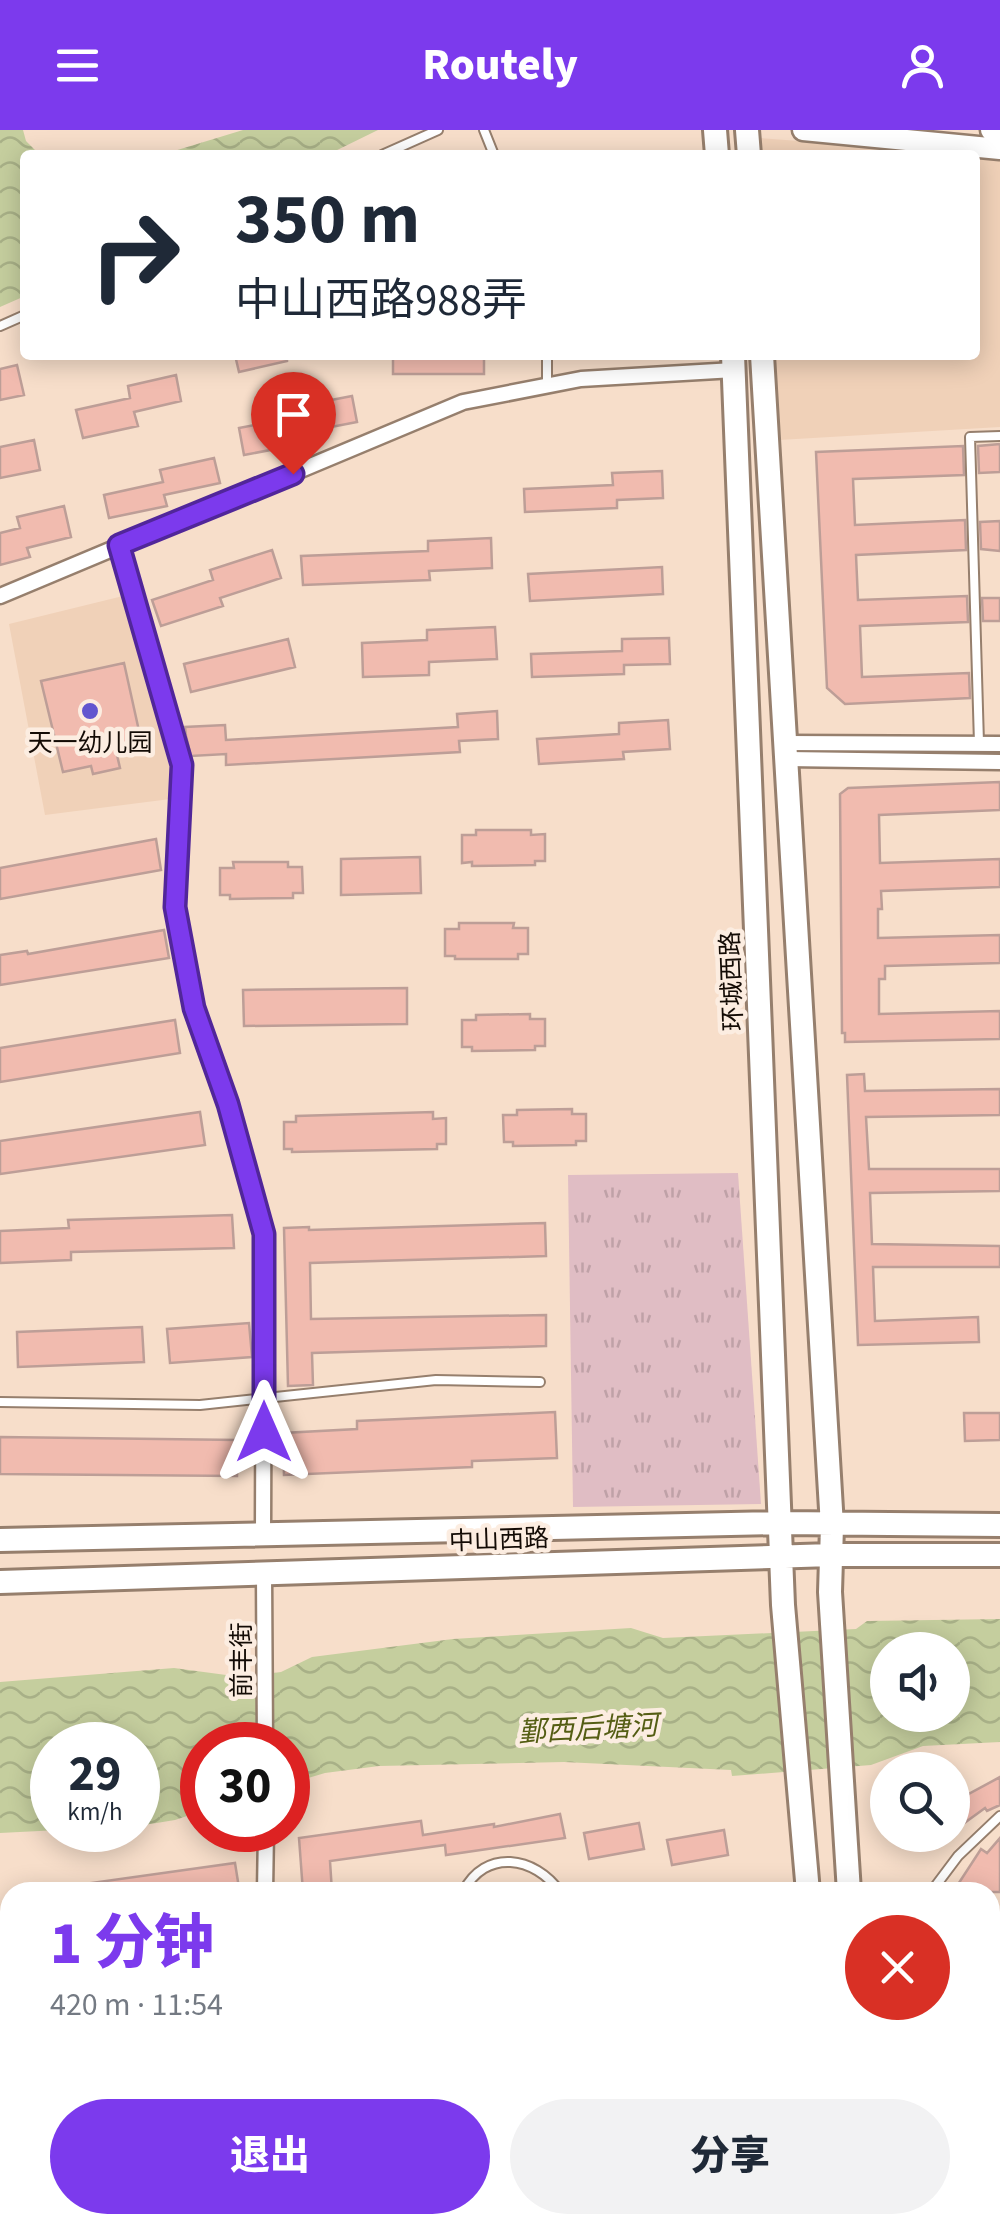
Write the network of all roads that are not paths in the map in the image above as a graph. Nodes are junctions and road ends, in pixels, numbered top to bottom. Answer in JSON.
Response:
{"nodes":[{"id":1,"x":438,"y":130,"type":"edge"},
{"id":2,"x":803,"y":130,"type":"edge"},
{"id":3,"x":992,"y":130,"type":"edge"},
{"id":4,"x":1000,"y":131,"type":"edge"},
{"id":5,"x":1000,"y":149,"type":"edge"},
{"id":6,"x":393,"y":150,"type":"edge"},
{"id":7,"x":547,"y":360,"type":"edge"},
{"id":8,"x":762,"y":360,"type":"edge"},
{"id":9,"x":733,"y":362,"type":"edge"},
{"id":10,"x":547,"y":386,"type":"junction"},
{"id":11,"x":1000,"y":436,"type":"edge"},
{"id":12,"x":119,"y":545,"type":"junction"},
{"id":13,"x":0,"y":596,"type":"edge"},
{"id":14,"x":980,"y":744,"type":"junction"},
{"id":15,"x":1000,"y":744,"type":"edge"},
{"id":16,"x":786,"y":751,"type":"junction"},
{"id":17,"x":1000,"y":762,"type":"edge"},
{"id":18,"x":540,"y":1382,"type":"dead end"},
{"id":19,"x":264,"y":1398,"type":"junction"},
{"id":20,"x":0,"y":1402,"type":"edge"},
{"id":21,"x":780,"y":1523,"type":"junction"},
{"id":22,"x":1000,"y":1525,"type":"edge"},
{"id":23,"x":832,"y":1526,"type":"junction"},
{"id":24,"x":264,"y":1534,"type":"junction"},
{"id":25,"x":0,"y":1540,"type":"edge"},
{"id":26,"x":831,"y":1555,"type":"junction"},
{"id":27,"x":1000,"y":1555,"type":"edge"},
{"id":28,"x":782,"y":1558,"type":"junction"},
{"id":29,"x":264,"y":1574,"type":"junction"},
{"id":30,"x":0,"y":1582,"type":"edge"},
{"id":31,"x":265,"y":1722,"type":"edge"},
{"id":32,"x":1000,"y":1816,"type":"edge"},
{"id":33,"x":267,"y":1852,"type":"edge"},
{"id":34,"x":266,"y":1882,"type":"edge"},
{"id":35,"x":468,"y":1882,"type":"edge"},
{"id":36,"x":553,"y":1882,"type":"edge"},
{"id":37,"x":806,"y":1882,"type":"edge"},
{"id":38,"x":848,"y":1882,"type":"edge"},
{"id":39,"x":938,"y":1882,"type":"edge"}],
"edges":[{"from":1,"to":6,"type":"lane"},
{"from":2,"to":5,"type":"street"},
{"from":3,"to":4,"type":"street"},
{"from":7,"to":10,"type":"lane"},
{"from":8,"to":16,"type":"main road"},
{"from":9,"to":10,"type":"street"},
{"from":9,"to":21,"type":"main road","name":"环城西路"},
{"from":10,"to":12,"type":"street"},
{"from":11,"to":14,"type":"lane"},
{"from":12,"to":13,"type":"street"},
{"from":12,"to":19,"type":"street"},
{"from":14,"to":15,"type":"street"},
{"from":14,"to":16,"type":"street"},
{"from":16,"to":17,"type":"street"},
{"from":16,"to":23,"type":"main road"},
{"from":18,"to":19,"type":"lane"},
{"from":19,"to":20,"type":"lane"},
{"from":19,"to":24,"type":"street"},
{"from":21,"to":23,"type":"main road","name":"中山西路"},
{"from":21,"to":24,"type":"main road","name":"中山西路"},
{"from":21,"to":28,"type":"main road","name":"环城西路"},
{"from":22,"to":23,"type":"main road","name":"中山西路"},
{"from":23,"to":26,"type":"main road"},
{"from":24,"to":25,"type":"main road","name":"中山西路"},
{"from":26,"to":27,"type":"main road","name":"中山西路"},
{"from":26,"to":28,"type":"main road","name":"中山西路"},
{"from":26,"to":38,"type":"main road"},
{"from":28,"to":29,"type":"main road","name":"中山西路"},
{"from":28,"to":37,"type":"main road","name":"环城西路"},
{"from":29,"to":30,"type":"main road","name":"中山西路"},
{"from":29,"to":31,"type":"street","name":"前丰街"},
{"from":32,"to":39,"type":"lane"},
{"from":33,"to":34,"type":"street"},
{"from":35,"to":36,"type":"lane"}]}
